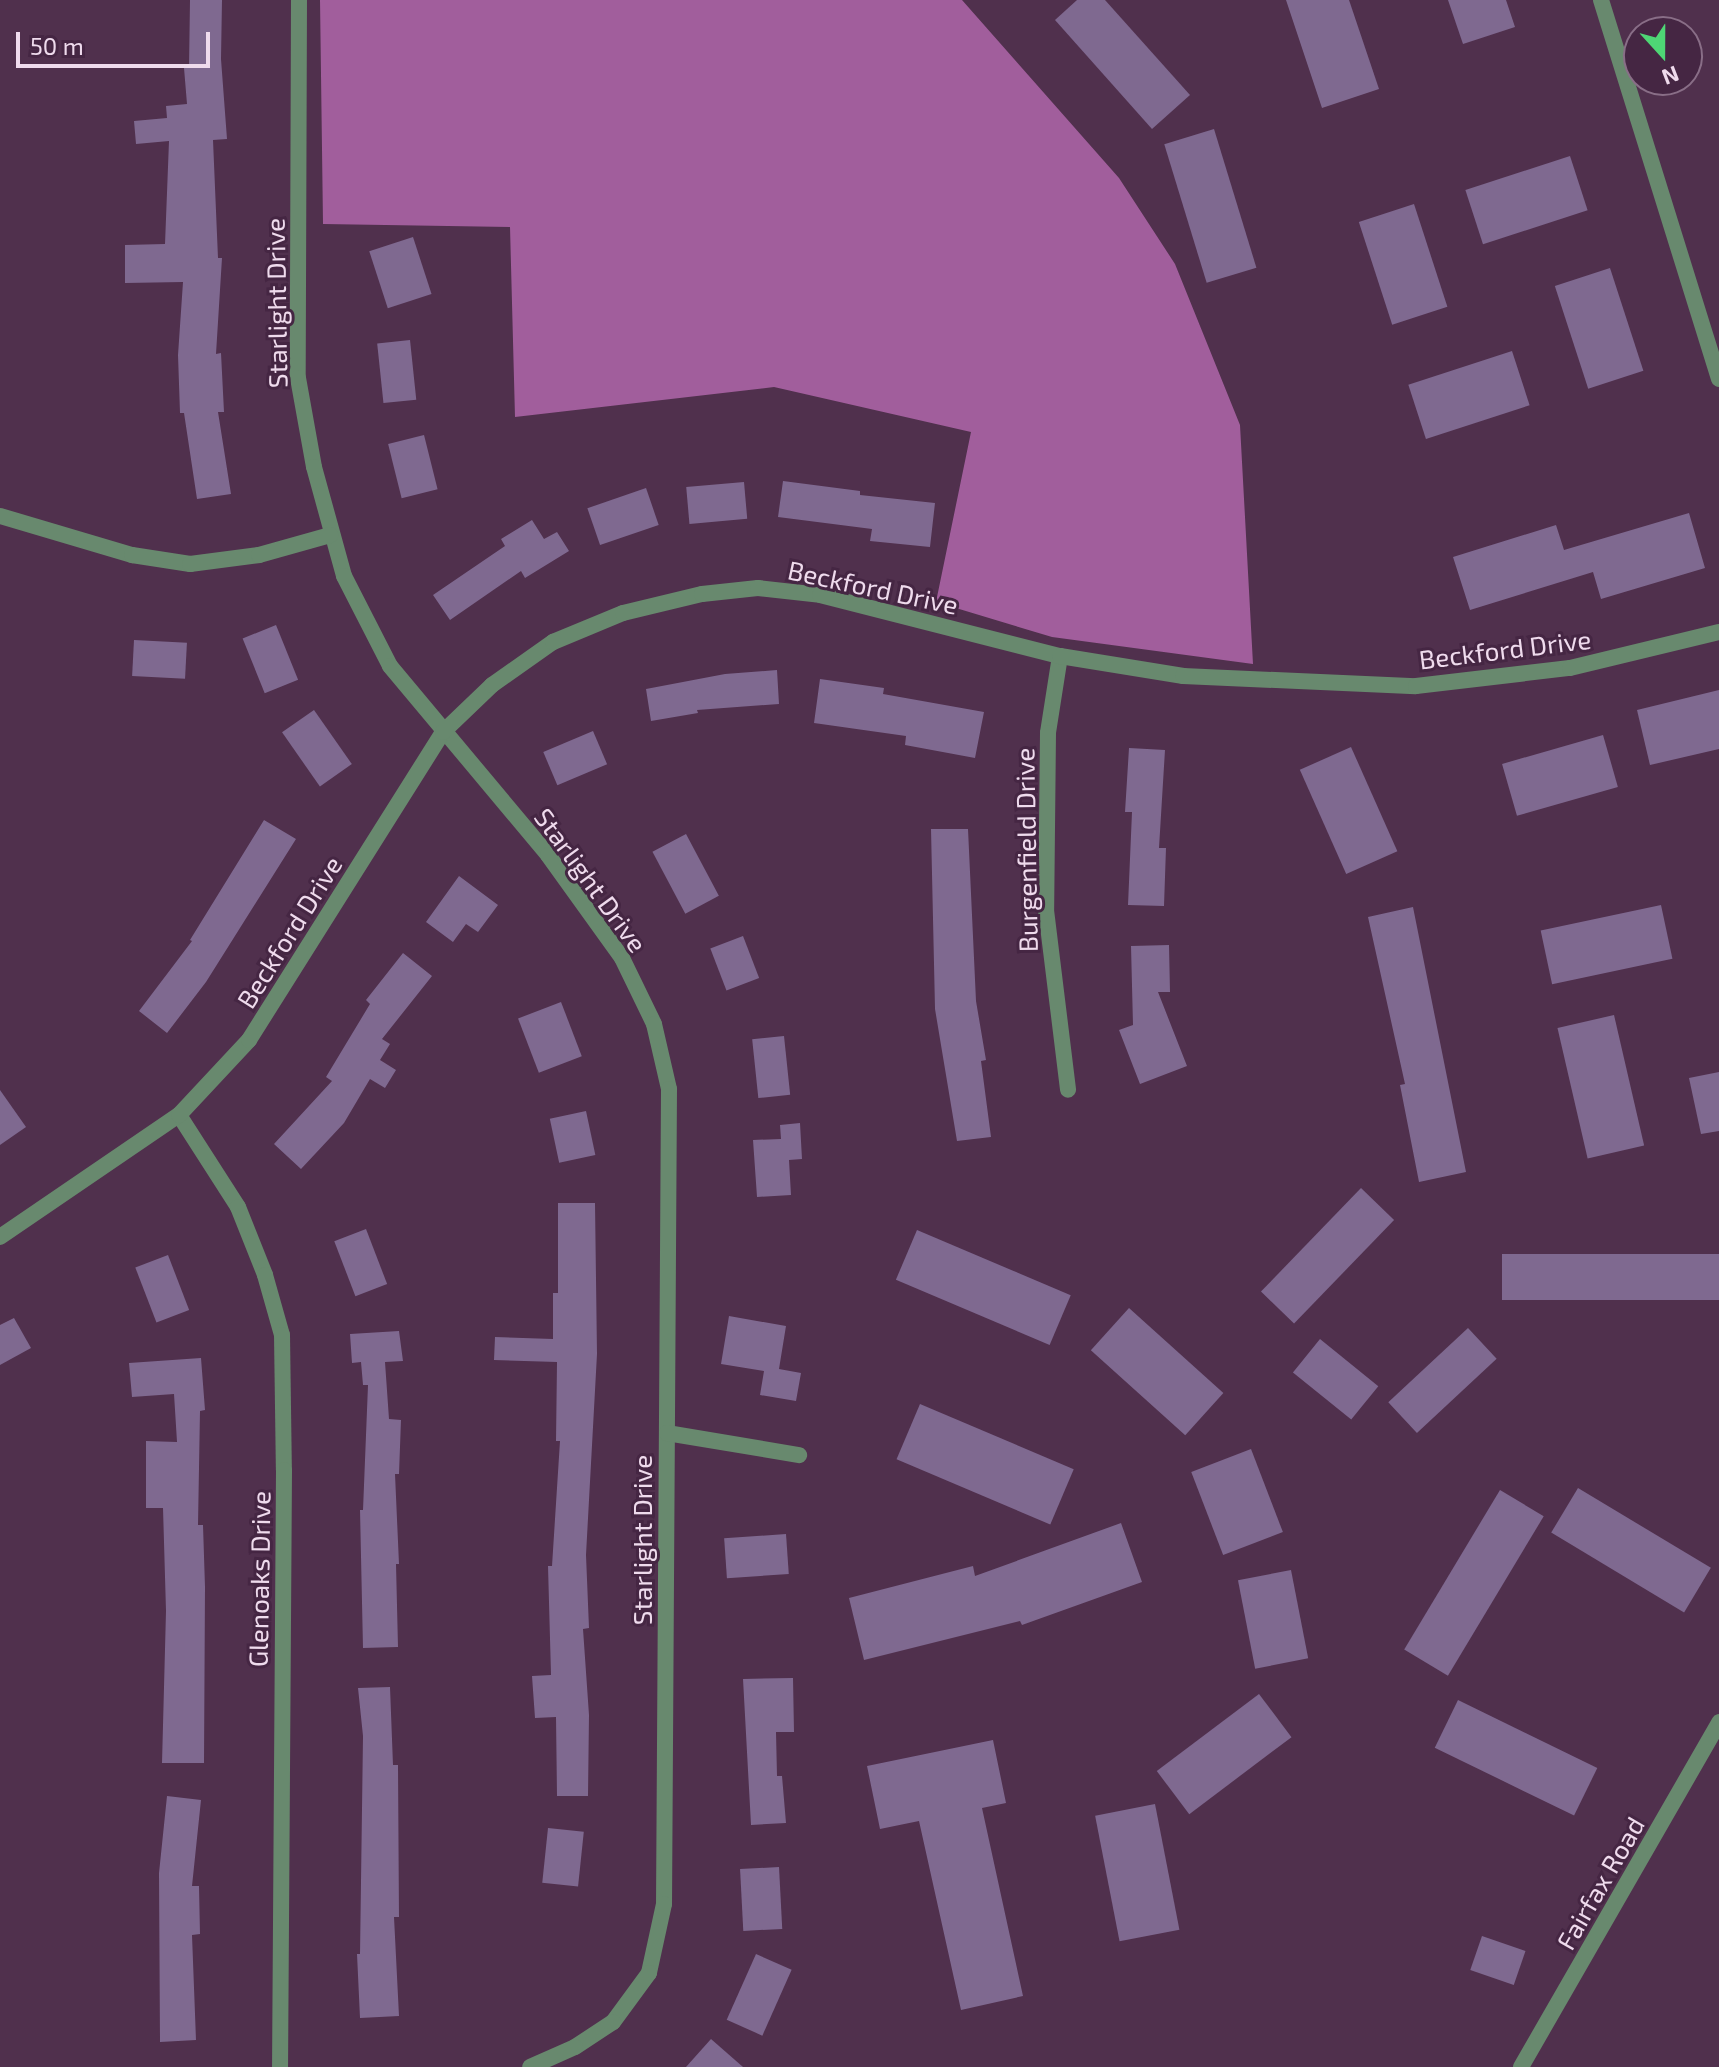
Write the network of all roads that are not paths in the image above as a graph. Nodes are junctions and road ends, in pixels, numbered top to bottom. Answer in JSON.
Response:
{"nodes":[{"id":1,"x":299,"y":0,"type":"edge"},
{"id":2,"x":1601,"y":0,"type":"edge"},
{"id":3,"x":1719,"y":379,"type":"edge"},
{"id":4,"x":0,"y":516,"type":"edge"},
{"id":5,"x":330,"y":535,"type":"junction"},
{"id":6,"x":1719,"y":632,"type":"edge"},
{"id":7,"x":1060,"y":656,"type":"junction"},
{"id":8,"x":443,"y":732,"type":"junction"},
{"id":9,"x":1068,"y":1090,"type":"dead end"},
{"id":10,"x":179,"y":1115,"type":"junction"},
{"id":11,"x":0,"y":1237,"type":"edge"},
{"id":12,"x":667,"y":1433,"type":"junction"},
{"id":13,"x":799,"y":1455,"type":"dead end"},
{"id":14,"x":1719,"y":1722,"type":"edge"},
{"id":15,"x":280,"y":2067,"type":"edge"},
{"id":16,"x":530,"y":2067,"type":"edge"},
{"id":17,"x":1521,"y":2067,"type":"edge"}],
"edges":[{"from":1,"to":5,"type":"street","name":"Starlight Drive"},
{"from":2,"to":3,"type":"street"},
{"from":4,"to":5,"type":"street"},
{"from":5,"to":8,"type":"street","name":"Starlight Drive"},
{"from":6,"to":7,"type":"street","name":"Beckford Drive"},
{"from":7,"to":8,"type":"street","name":"Beckford Drive"},
{"from":7,"to":9,"type":"street","name":"Burgenfield Drive"},
{"from":8,"to":10,"type":"street","name":"Beckford Drive"},
{"from":8,"to":12,"type":"street","name":"Starlight Drive"},
{"from":10,"to":11,"type":"street","name":"Beckford Drive"},
{"from":10,"to":15,"type":"street","name":"Glenoaks Drive"},
{"from":12,"to":13,"type":"street"},
{"from":12,"to":16,"type":"street","name":"Starlight Drive"},
{"from":14,"to":17,"type":"street","name":"Fairfax Road"}]}
